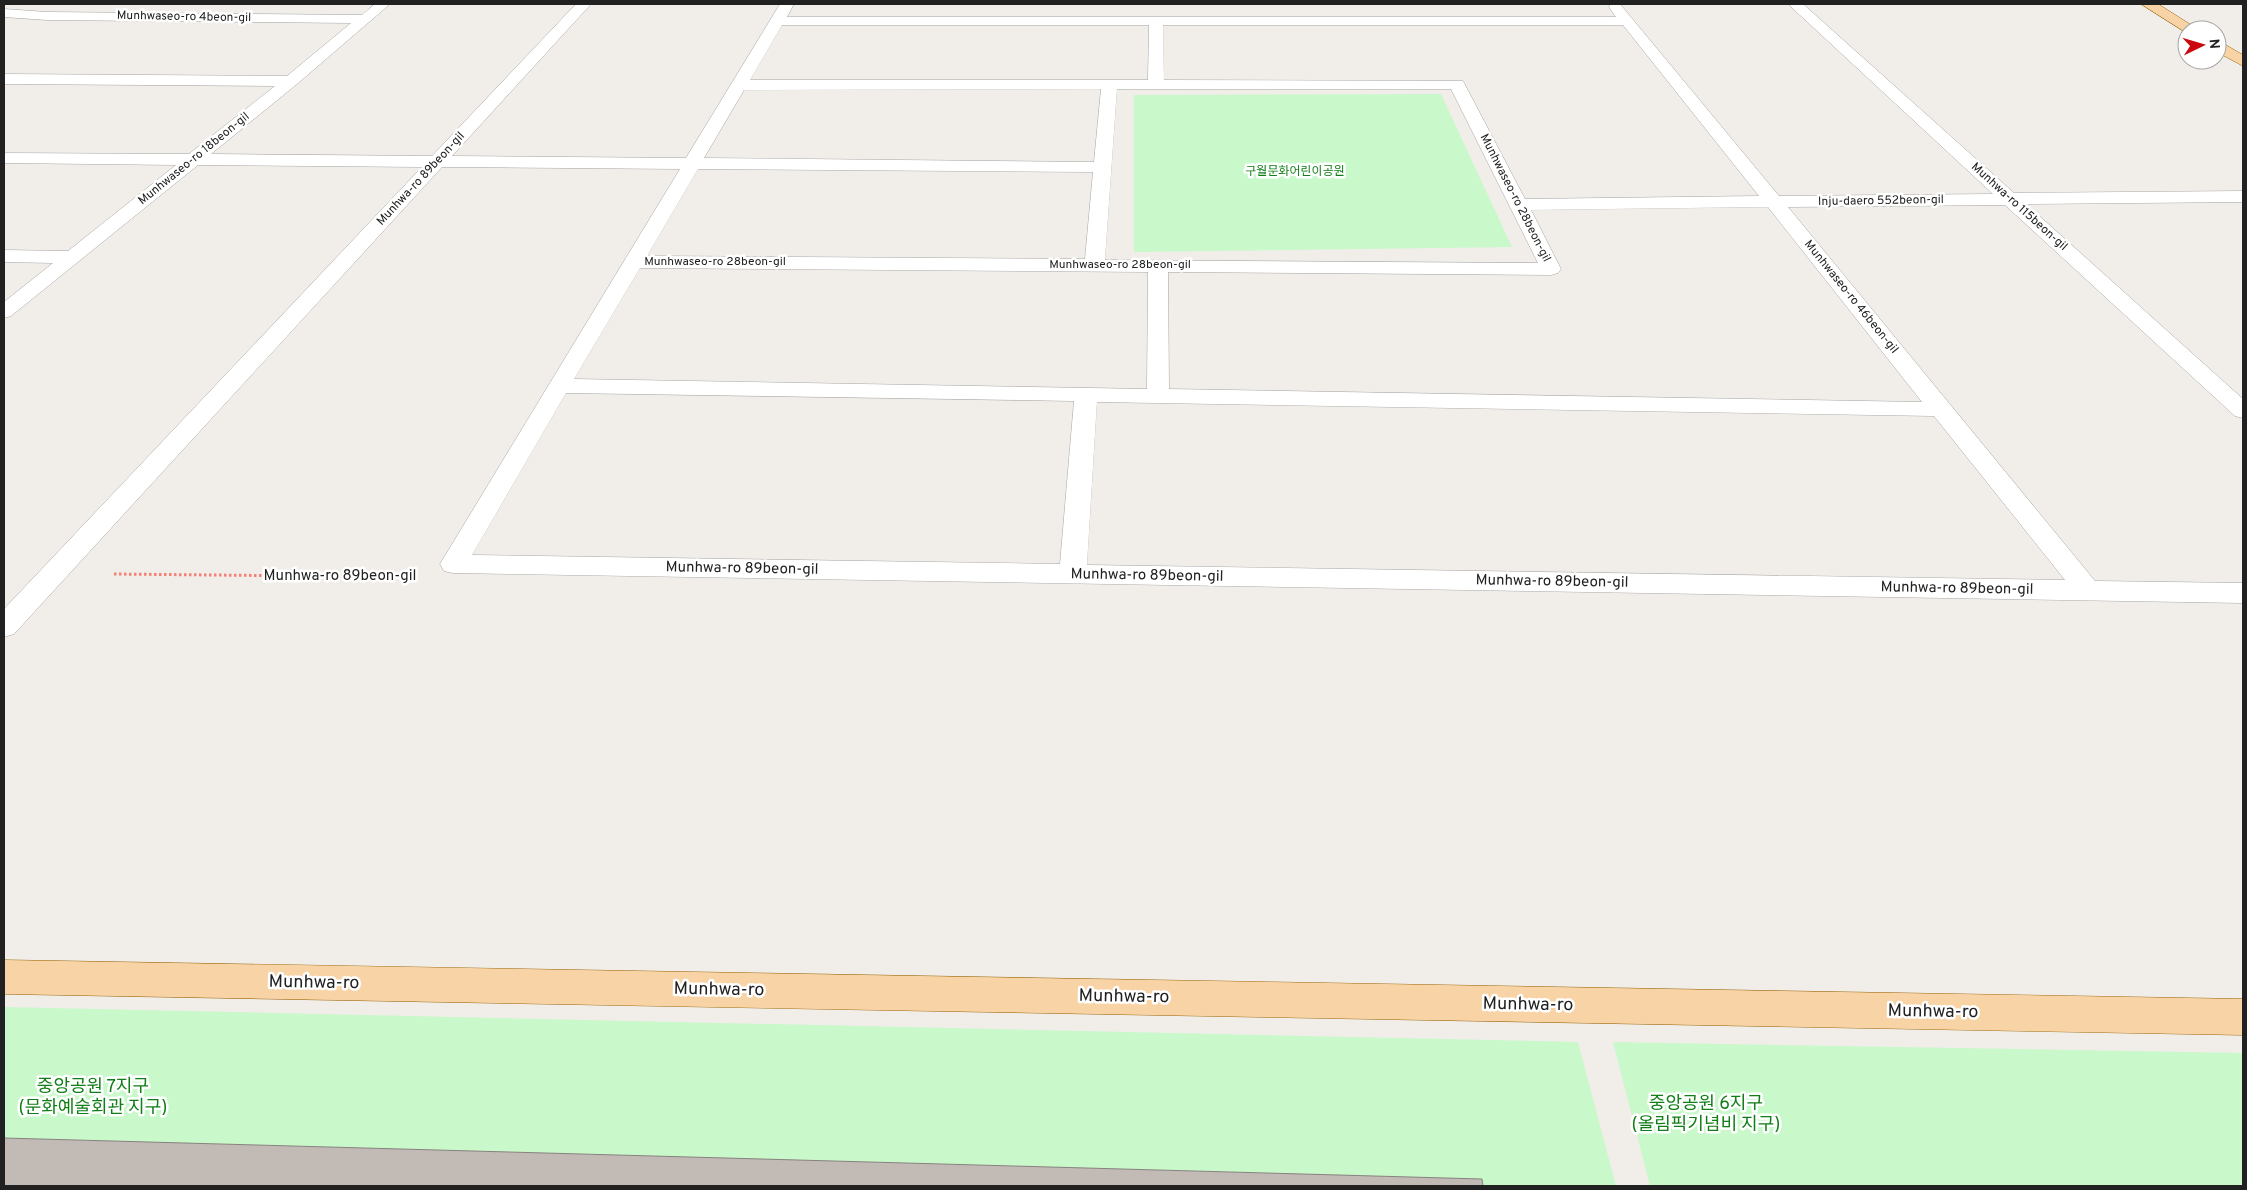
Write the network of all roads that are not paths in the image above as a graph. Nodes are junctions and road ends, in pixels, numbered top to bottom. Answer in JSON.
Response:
{"nodes":[{"id":1,"x":383,"y":4,"type":"edge"},
{"id":2,"x":584,"y":4,"type":"edge"},
{"id":3,"x":1113,"y":4,"type":"edge"},
{"id":4,"x":1613,"y":4,"type":"edge"},
{"id":5,"x":1796,"y":4,"type":"edge"},
{"id":6,"x":2148,"y":4,"type":"edge"},
{"id":7,"x":782,"y":12,"type":"edge"},
{"id":8,"x":4,"y":13,"type":"edge"},
{"id":9,"x":365,"y":20,"type":"junction"},
{"id":10,"x":1112,"y":21,"type":"junction"},
{"id":11,"x":1156,"y":21,"type":"junction"},
{"id":12,"x":1627,"y":21,"type":"junction"},
{"id":13,"x":2177,"y":21,"type":"edge"},
{"id":14,"x":2227,"y":51,"type":"edge"},
{"id":15,"x":2243,"y":61,"type":"edge"},
{"id":16,"x":4,"y":78,"type":"edge"},
{"id":17,"x":292,"y":81,"type":"junction"},
{"id":18,"x":738,"y":85,"type":"junction"},
{"id":19,"x":1109,"y":85,"type":"junction"},
{"id":20,"x":1156,"y":85,"type":"junction"},
{"id":21,"x":4,"y":158,"type":"edge"},
{"id":22,"x":192,"y":160,"type":"junction"},
{"id":23,"x":438,"y":161,"type":"junction"},
{"id":24,"x":692,"y":164,"type":"junction"},
{"id":25,"x":1102,"y":167,"type":"junction"},
{"id":26,"x":2243,"y":196,"type":"edge"},
{"id":27,"x":2010,"y":199,"type":"junction"},
{"id":28,"x":1773,"y":202,"type":"junction"},
{"id":29,"x":1518,"y":205,"type":"junction"},
{"id":30,"x":4,"y":256,"type":"edge"},
{"id":31,"x":71,"y":257,"type":"junction"},
{"id":32,"x":633,"y":262,"type":"junction"},
{"id":33,"x":1095,"y":265,"type":"junction"},
{"id":34,"x":1158,"y":266,"type":"junction"},
{"id":35,"x":4,"y":312,"type":"edge"},
{"id":36,"x":559,"y":386,"type":"junction"},
{"id":37,"x":1086,"y":395,"type":"junction"},
{"id":38,"x":1158,"y":396,"type":"junction"},
{"id":39,"x":1941,"y":409,"type":"junction"},
{"id":40,"x":2243,"y":411,"type":"edge"},
{"id":41,"x":453,"y":564,"type":"joint"},
{"id":42,"x":1073,"y":574,"type":"junction"},
{"id":43,"x":2088,"y":591,"type":"junction"},
{"id":44,"x":2243,"y":593,"type":"edge"},
{"id":45,"x":4,"y":627,"type":"edge"},
{"id":46,"x":4,"y":977,"type":"edge"},
{"id":47,"x":2243,"y":1017,"type":"edge"}],
"edges":[{"from":1,"to":9,"type":"street","name":"Munhwaseo-ro 18beon-gil"},
{"from":2,"to":23,"type":"street","name":"Munhwa-ro 89beon-gil"},
{"from":3,"to":10,"type":"street"},
{"from":4,"to":12,"type":"street","name":"Munhwaseo-ro 46beon-gil"},
{"from":5,"to":27,"type":"street","name":"Munhwa-ro 115beon-gil"},
{"from":6,"to":13,"type":"main road"},
{"from":7,"to":10,"type":"street","name":"Munhwaseo-ro 28beon-gil"},
{"from":7,"to":18,"type":"street","name":"Munhwaseo-ro 28beon-gil"},
{"from":8,"to":9,"type":"street","name":"Munhwaseo-ro 4beon-gil"},
{"from":9,"to":17,"type":"street","name":"Munhwaseo-ro 18beon-gil"},
{"from":10,"to":11,"type":"street","name":"Munhwaseo-ro 28beon-gil"},
{"from":11,"to":12,"type":"street","name":"Munhwaseo-ro 28beon-gil"},
{"from":11,"to":20,"type":"street"},
{"from":12,"to":28,"type":"street","name":"Munhwaseo-ro 46beon-gil"},
{"from":14,"to":15,"type":"main road"},
{"from":16,"to":17,"type":"street"},
{"from":17,"to":22,"type":"street","name":"Munhwaseo-ro 18beon-gil"},
{"from":18,"to":19,"type":"street","name":"Munhwaseo-ro 28beon-gil"},
{"from":18,"to":24,"type":"street","name":"Munhwaseo-ro 28beon-gil"},
{"from":19,"to":20,"type":"street","name":"Munhwaseo-ro 28beon-gil"},
{"from":19,"to":25,"type":"street"},
{"from":20,"to":29,"type":"street","name":"Munhwaseo-ro 28beon-gil"},
{"from":21,"to":22,"type":"street"},
{"from":22,"to":23,"type":"street"},
{"from":22,"to":31,"type":"street","name":"Munhwaseo-ro 18beon-gil"},
{"from":23,"to":24,"type":"street"},
{"from":23,"to":45,"type":"street","name":"Munhwa-ro 89beon-gil"},
{"from":24,"to":25,"type":"street"},
{"from":24,"to":32,"type":"street","name":"Munhwaseo-ro 28beon-gil"},
{"from":25,"to":33,"type":"street"},
{"from":26,"to":27,"type":"street","name":"Inju-daero 552beon-gil"},
{"from":27,"to":28,"type":"street","name":"Inju-daero 552beon-gil"},
{"from":27,"to":40,"type":"street","name":"Munhwa-ro 115beon-gil"},
{"from":28,"to":29,"type":"street","name":"Inju-daero 552beon-gil"},
{"from":28,"to":39,"type":"street","name":"Munhwaseo-ro 46beon-gil"},
{"from":29,"to":34,"type":"street","name":"Munhwaseo-ro 28beon-gil"},
{"from":30,"to":31,"type":"street"},
{"from":31,"to":35,"type":"street","name":"Munhwaseo-ro 18beon-gil"},
{"from":32,"to":33,"type":"street","name":"Munhwaseo-ro 28beon-gil"},
{"from":32,"to":36,"type":"street","name":"Munhwaseo-ro 28beon-gil"},
{"from":33,"to":34,"type":"street","name":"Munhwaseo-ro 28beon-gil"},
{"from":34,"to":38,"type":"street"},
{"from":36,"to":37,"type":"street"},
{"from":36,"to":41,"type":"street","name":"Munhwaseo-ro 28beon-gil"},
{"from":37,"to":38,"type":"street"},
{"from":37,"to":42,"type":"street"},
{"from":38,"to":39,"type":"street"},
{"from":39,"to":43,"type":"street","name":"Munhwaseo-ro 46beon-gil"},
{"from":41,"to":42,"type":"street","name":"Munhwa-ro 89beon-gil"},
{"from":42,"to":43,"type":"street","name":"Munhwa-ro 89beon-gil"},
{"from":43,"to":44,"type":"street","name":"Munhwa-ro 89beon-gil"},
{"from":46,"to":47,"type":"main road","name":"Munhwa-ro"}]}
